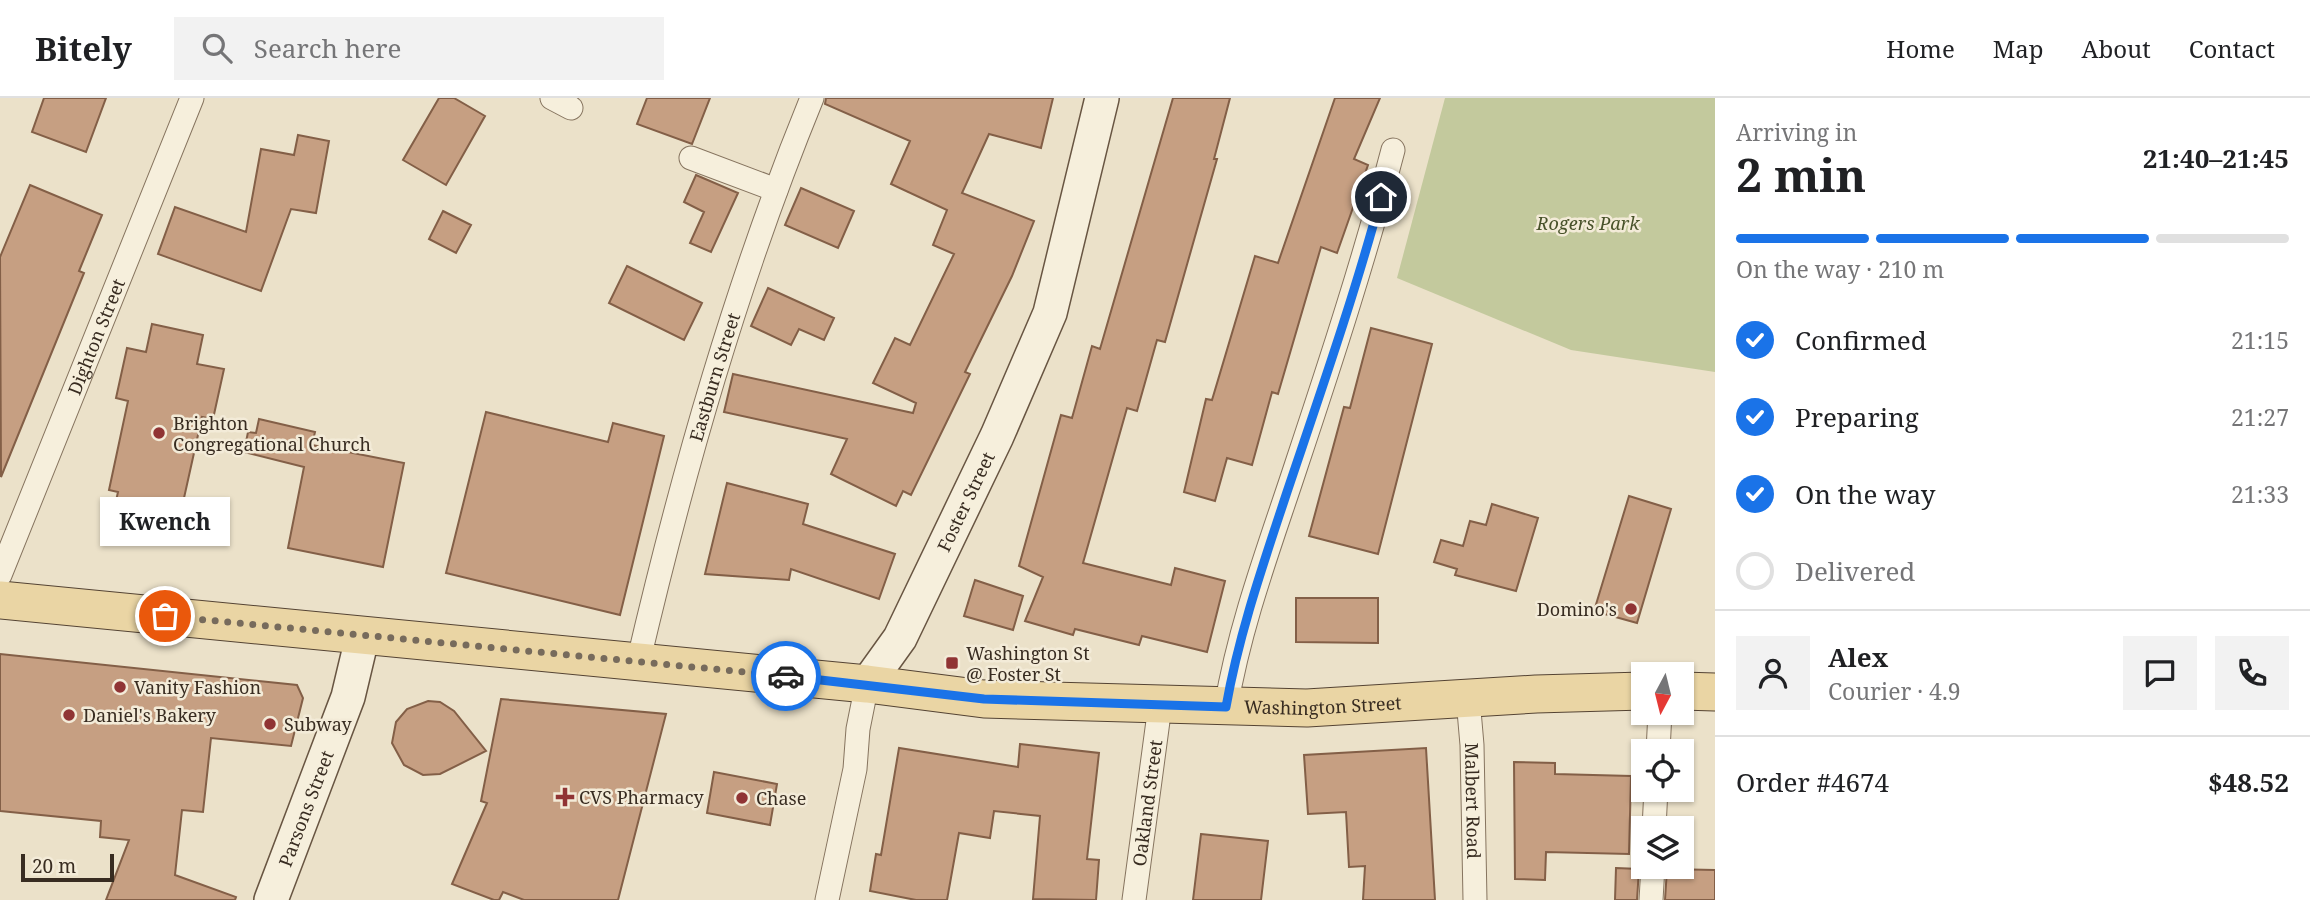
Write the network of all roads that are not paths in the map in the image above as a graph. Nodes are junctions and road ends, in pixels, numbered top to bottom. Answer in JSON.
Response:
{"nodes":[{"id":1,"x":191,"y":98,"type":"edge"},
{"id":2,"x":812,"y":98,"type":"edge"},
{"id":3,"x":1102,"y":98,"type":"edge"},
{"id":4,"x":1393,"y":150,"type":"dead end"},
{"id":5,"x":691,"y":158,"type":"dead end"},
{"id":6,"x":776,"y":190,"type":"junction"},
{"id":7,"x":0,"y":575,"type":"edge"},
{"id":8,"x":0,"y":600,"type":"edge"},
{"id":9,"x":363,"y":634,"type":"junction"},
{"id":10,"x":638,"y":663,"type":"junction"},
{"id":11,"x":867,"y":684,"type":"junction"},
{"id":12,"x":1694,"y":691,"type":"edge"},
{"id":13,"x":1631,"y":692,"type":"edge"},
{"id":14,"x":1715,"y":692,"type":"edge"},
{"id":15,"x":1468,"y":699,"type":"junction"},
{"id":16,"x":1160,"y":706,"type":"junction"},
{"id":17,"x":1226,"y":707,"type":"junction"},
{"id":18,"x":1652,"y":879,"type":"edge"},
{"id":19,"x":271,"y":900,"type":"edge"},
{"id":20,"x":827,"y":900,"type":"edge"},
{"id":21,"x":1134,"y":900,"type":"edge"},
{"id":22,"x":1475,"y":900,"type":"edge"},
{"id":23,"x":1651,"y":900,"type":"edge"}],
"edges":[{"from":1,"to":7,"type":"street","name":"Dighton Street"},
{"from":2,"to":6,"type":"street","name":"Eastburn Street"},
{"from":3,"to":11,"type":"street","name":"Foster Street"},
{"from":4,"to":17,"type":"street"},
{"from":5,"to":6,"type":"street"},
{"from":6,"to":10,"type":"street","name":"Eastburn Street"},
{"from":8,"to":9,"type":"main road","name":"Washington Street"},
{"from":9,"to":10,"type":"main road","name":"Washington Street"},
{"from":9,"to":19,"type":"street","name":"Parsons Street"},
{"from":10,"to":11,"type":"main road","name":"Washington Street"},
{"from":11,"to":16,"type":"main road","name":"Washington Street"},
{"from":11,"to":20,"type":"street","name":"Foster Street"},
{"from":12,"to":14,"type":"main road"},
{"from":13,"to":15,"type":"main road","name":"Washington Street"},
{"from":15,"to":17,"type":"main road","name":"Washington Street"},
{"from":15,"to":22,"type":"street","name":"Malbert Road"},
{"from":16,"to":17,"type":"main road","name":"Washington Street"},
{"from":16,"to":21,"type":"street","name":"Oakland Street"},
{"from":18,"to":23,"type":"street"}]}
